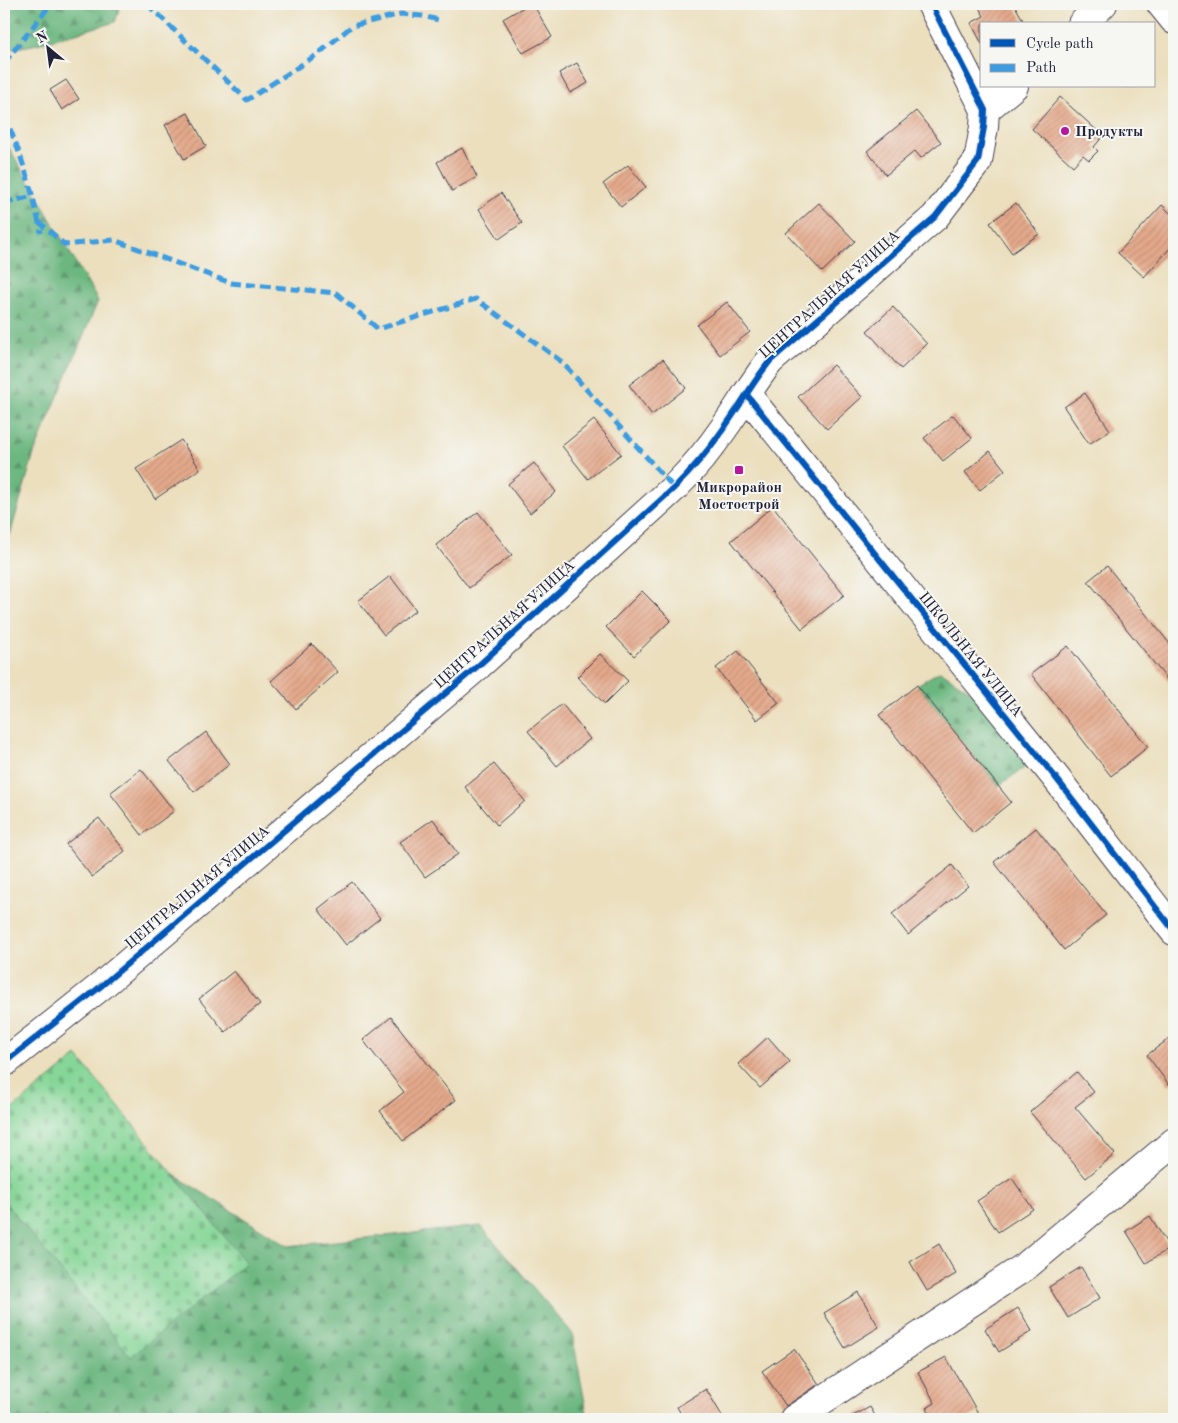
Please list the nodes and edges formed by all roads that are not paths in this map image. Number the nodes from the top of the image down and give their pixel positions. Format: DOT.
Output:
graph roads {
  1 [pos="932,4"];
  2 [pos="1103,4"];
  3 [pos="1161,4"];
  4 [pos="1174,20"];
  5 [pos="1084,22"];
  6 [pos="1012,88"];
  7 [pos="985,110"];
  8 [pos="747,395"];
  9 [pos="1174,930"];
  10 [pos="4,1063"];
  11 [pos="1174,1142"];
  12 [pos="794,1419"];
  1 -- 7 [label="street"];
  2 -- 5 [label="street"];
  3 -- 4 [label="street"];
  6 -- 7 [label="street"];
  7 -- 8 [label="street, ЦЕНТРАЛЬНАЯ УЛИЦА"];
  8 -- 9 [label="street, ШКОЛЬНАЯ УЛИЦА"];
  8 -- 10 [label="street, ЦЕНТРАЛЬНАЯ УЛИЦА"];
  11 -- 12 [label="street"];
}
